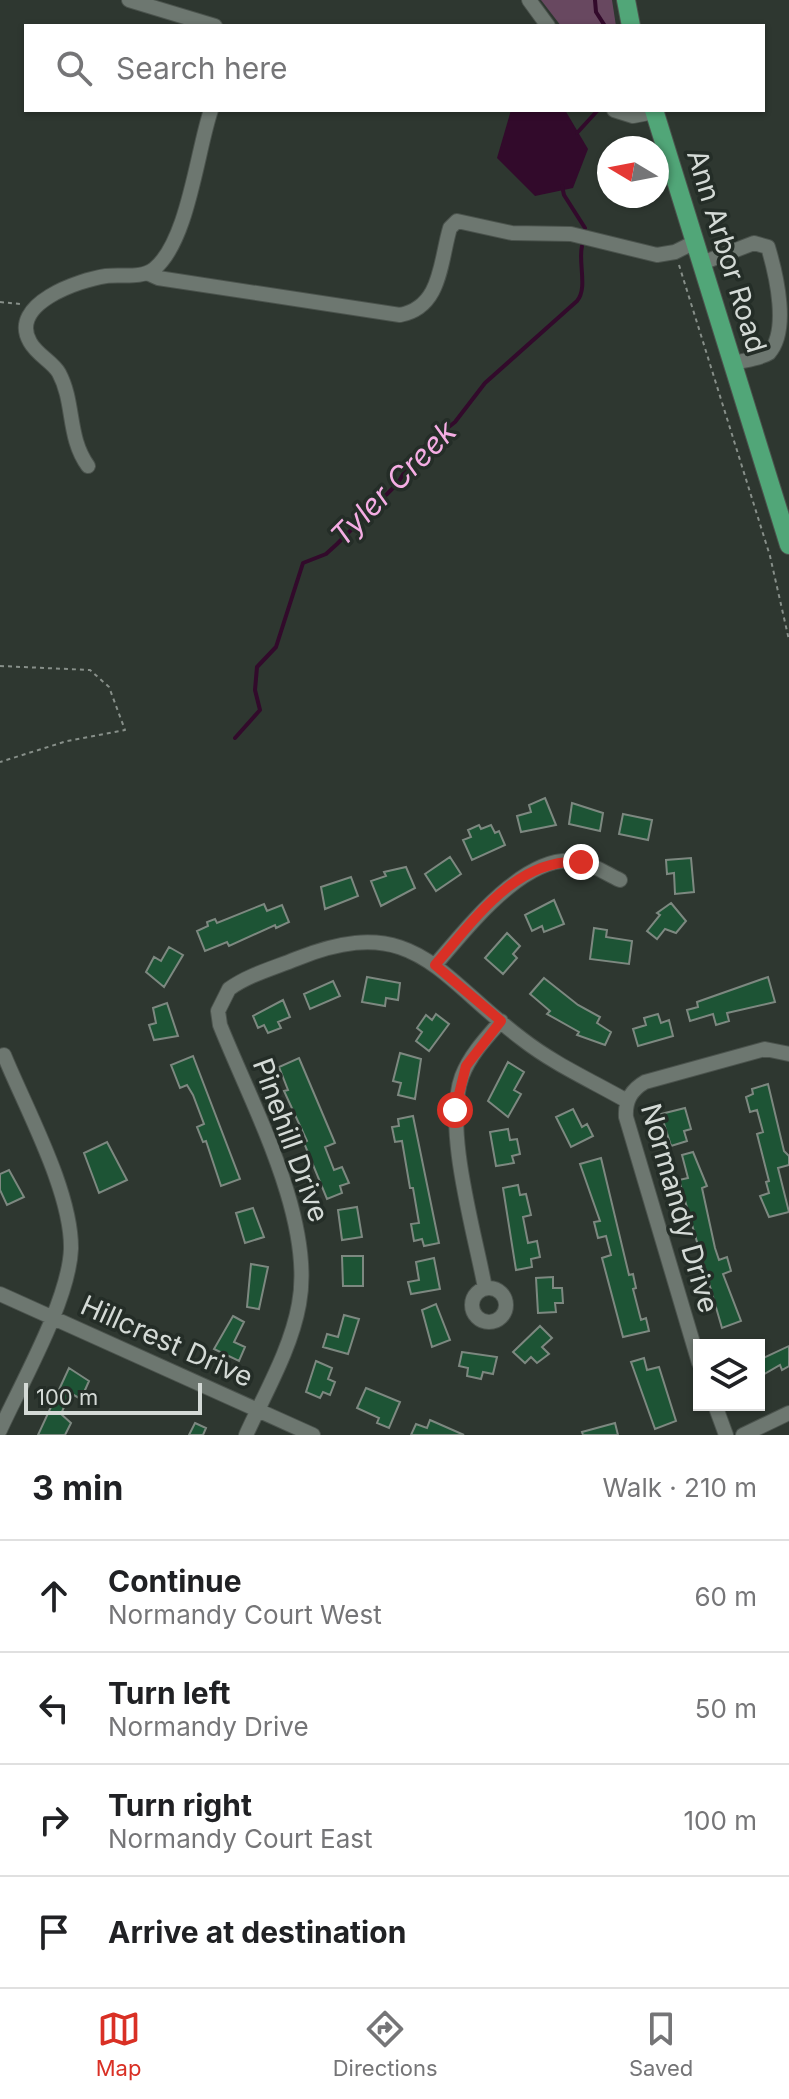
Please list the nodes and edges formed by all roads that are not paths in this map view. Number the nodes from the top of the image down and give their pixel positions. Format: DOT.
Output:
graph roads {
  1 [pos="129,0"];
  2 [pos="529,0"];
  3 [pos="626,0"];
  4 [pos="208,24"];
  5 [pos="547,24"];
  6 [pos="631,24"];
  7 [pos="210,112"];
  8 [pos="620,112"];
  9 [pos="650,112"];
  10 [pos="654,112"];
  11 [pos="695,242"];
  12 [pos="702,263"];
  13 [pos="147,273"];
  14 [pos="733,363"];
  15 [pos="88,466"];
  16 [pos="789,545"];
  17 [pos="620,880"];
  18 [pos="435,965"];
  19 [pos="222,999"];
  20 [pos="501,1021"];
  21 [pos="789,1054"];
  22 [pos="4,1055"];
  23 [pos="627,1101"];
  24 [pos="485,1288"];
  25 [pos="0,1294"];
  26 [pos="51,1318"];
  27 [pos="693,1343"];
  28 [pos="258,1410"];
  29 [pos="717,1411"];
  30 [pos="789,1413"];
  31 [pos="0,1430"];
  32 [pos="246,1435"];
  33 [pos="313,1435"];
  34 [pos="726,1435"];
  35 [pos="743,1435"];
  1 -- 4 [label="street"];
  2 -- 5 [label="street"];
  3 -- 6 [label="main road"];
  7 -- 13 [label="street"];
  8 -- 9 [label="street"];
  10 -- 11 [label="main road, Ann Arbor Road"];
  11 -- 12 [label="main road, Ann Arbor Road"];
  11 -- 13 [label="street"];
  12 -- 14 [label="main road, Ann Arbor Road"];
  12 -- 14 [label="street"];
  13 -- 15 [label="street"];
  14 -- 16 [label="main road, Ann Arbor Road"];
  17 -- 18 [label="street"];
  18 -- 19 [label="street, Normandy Drive"];
  18 -- 20 [label="street, Normandy Drive"];
  19 -- 28 [label="street, Pinehill Drive"];
  20 -- 23 [label="street, Normandy Drive"];
  20 -- 24 [label="street"];
  21 -- 23 [label="street"];
  22 -- 26 [label="street"];
  23 -- 27 [label="street, Normandy Drive"];
  25 -- 26 [label="street, Hillcrest Drive"];
  26 -- 28 [label="street, Hillcrest Drive"];
  26 -- 31 [label="street"];
  28 -- 32 [label="street, Pinehill Drive"];
  28 -- 33 [label="street, Hillcrest Drive"];
  29 -- 34 [label="street"];
  30 -- 35 [label="street"];
}
